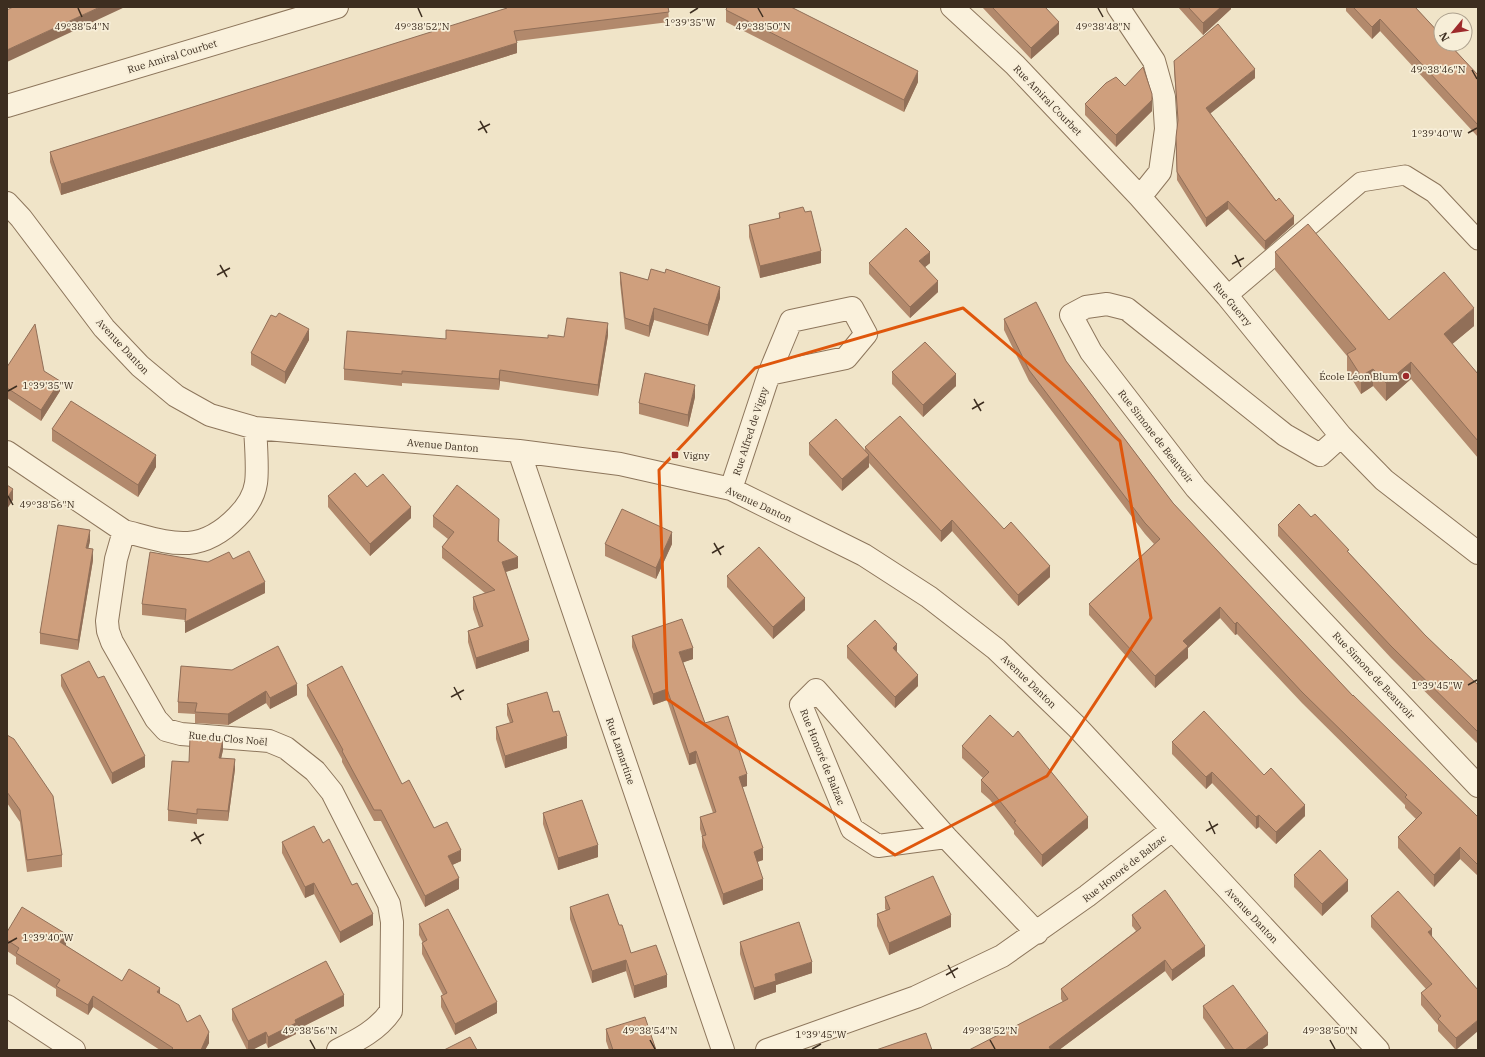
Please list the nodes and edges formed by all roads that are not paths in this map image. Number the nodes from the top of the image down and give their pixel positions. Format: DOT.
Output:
graph roads {
  1 [pos="337,7"];
  2 [pos="952,7"];
  3 [pos="1118,7"];
  4 [pos="7,106"];
  5 [pos="1140,197"];
  6 [pos="7,203"];
  7 [pos="1478,240"];
  8 [pos="1227,296"];
  9 [pos="770,374"];
  10 [pos="255,428"];
  11 [pos="1341,436"];
  12 [pos="519,451"];
  13 [pos="7,452"];
  14 [pos="731,489"];
  15 [pos="124,531"];
  16 [pos="1478,553"];
  17 [pos="1478,786"];
  18 [pos="1172,830"];
  19 [pos="946,836"];
  20 [pos="1036,933"];
  21 [pos="7,1006"];
  22 [pos="74,1050"];
  23 [pos="338,1050"];
  24 [pos="723,1050"];
  25 [pos="767,1050"];
  26 [pos="1378,1050"];
  1 -- 4 [label="street, Rue Amiral Courbet"];
  2 -- 5 [label="street, Rue Amiral Courbet"];
  3 -- 5 [label="street"];
  5 -- 8 [label="street, Rue Guerry"];
  6 -- 10 [label="street, Avenue Danton"];
  7 -- 8 [label="lane"];
  8 -- 11 [label="street, Rue Guerry"];
  9 -- 14 [label="street, Rue Alfred de Vigny"];
  10 -- 12 [label="street, Avenue Danton"];
  10 -- 15 [label="street"];
  11 -- 16 [label="street, Rue Guerry"];
  11 -- 17 [label="street, Rue Simone de Beauvoir"];
  12 -- 14 [label="street, Avenue Danton"];
  12 -- 24 [label="street, Rue Lamartine"];
  13 -- 15 [label="street"];
  14 -- 18 [label="street, Avenue Danton"];
  15 -- 23 [label="street, Rue du Clos Noël"];
  18 -- 20 [label="street, Rue Honoré de Balzac"];
  18 -- 26 [label="street, Avenue Danton"];
  19 -- 19 [label="street, Rue Honoré de Balzac"];
  19 -- 20 [label="street, Rue Honoré de Balzac"];
  20 -- 25 [label="street, Rue Honoré de Balzac"];
  21 -- 22 [label="street"];
}
